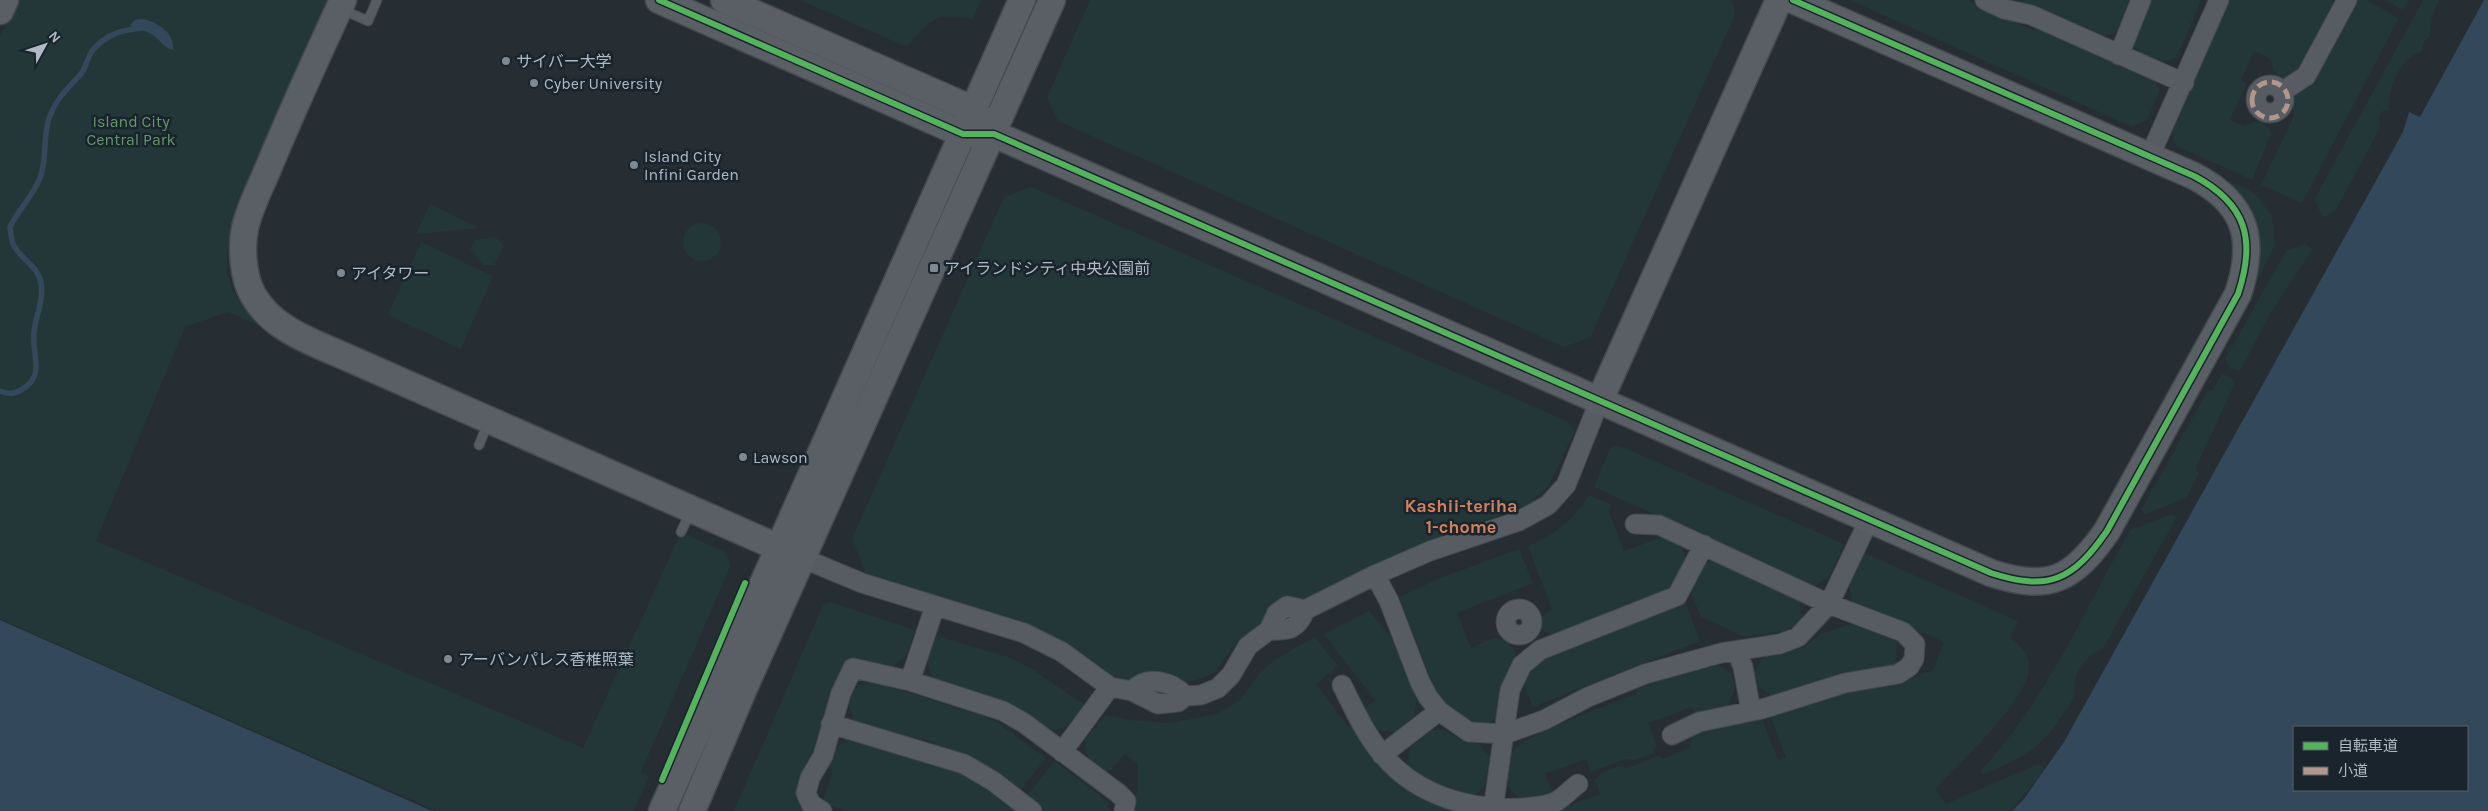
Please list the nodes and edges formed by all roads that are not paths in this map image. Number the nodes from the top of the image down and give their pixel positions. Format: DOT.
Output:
graph roads {
  1 [pos="5,0"];
  2 [pos="378,0"];
  3 [pos="658,0"];
  4 [pos="724,0"];
  5 [pos="1022,0"];
  6 [pos="1052,0"];
  7 [pos="1778,0"];
  8 [pos="1793,0"];
  9 [pos="1985,0"];
  10 [pos="2141,0"];
  11 [pos="2219,0"];
  12 [pos="2347,0"];
  13 [pos="341,4"];
  14 [pos="0,11"];
  15 [pos="2118,55"];
  16 [pos="2184,83"];
  17 [pos="2282,91"];
  18 [pos="974,110"];
  19 [pos="963,134"];
  20 [pos="994,134"];
  21 [pos="2149,158"];
  22 [pos="1598,402"];
  23 [pos="490,420"];
  24 [pos="479,446"];
  25 [pos="692,509"];
  26 [pos="1869,520"];
  27 [pos="1635,524"];
  28 [pos="681,532"];
  29 [pos="1704,545"];
  30 [pos="778,548"];
  31 [pos="802,558"];
  32 [pos="1375,575"];
  33 [pos="1830,604"];
  34 [pos="935,606"];
  35 [pos="1526,633"];
  36 [pos="1540,650"];
  37 [pos="1736,652"];
  38 [pos="910,681"];
  39 [pos="1342,685"];
  40 [pos="1110,687"];
  41 [pos="1439,711"];
  42 [pos="1752,712"];
  43 [pos="831,724"];
  44 [pos="1505,734"];
  45 [pos="1672,735"];
  46 [pos="1062,752"];
  47 [pos="1382,755"];
  48 [pos="1578,784"];
  49 [pos="1492,810"];
  50 [pos="662,811"];
  51 [pos="692,811"];
  52 [pos="822,811"];
  53 [pos="1032,811"];
  54 [pos="1124,811"];
  1 -- 14 [label="street"];
  2 -- 13 [label="lane"];
  3 -- 19 [label="street"];
  4 -- 18 [label="street"];
  5 -- 18 [label="street"];
  6 -- 20 [label="street"];
  7 -- 22 [label="street"];
  8 -- 21 [label="street"];
  9 -- 15 [label="street"];
  10 -- 15 [label="street"];
  11 -- 16 [label="street"];
  12 -- 17 [label="street"];
  13 -- 23 [label="street"];
  15 -- 16 [label="street"];
  16 -- 21 [label="street"];
  18 -- 19 [label="street"];
  18 -- 20 [label="street"];
  19 -- 20 [label="street"];
  19 -- 30 [label="street"];
  20 -- 22 [label="street"];
  20 -- 31 [label="street"];
  21 -- 26 [label="street"];
  22 -- 26 [label="street"];
  22 -- 32 [label="street"];
  23 -- 24 [label="lane"];
  23 -- 25 [label="street"];
  25 -- 28 [label="lane"];
  25 -- 30 [label="street"];
  26 -- 33 [label="street"];
  27 -- 29 [label="street"];
  29 -- 33 [label="street"];
  29 -- 36 [label="street"];
  30 -- 31 [label="street"];
  30 -- 50 [label="street"];
  31 -- 34 [label="street"];
  31 -- 51 [label="street"];
  32 -- 40 [label="street"];
  32 -- 41 [label="street"];
  33 -- 37 [label="street"];
  33 -- 42 [label="street"];
  34 -- 38 [label="street"];
  34 -- 40 [label="street"];
  35 -- 36 [label="street"];
  36 -- 44 [label="street"];
  37 -- 42 [label="street"];
  37 -- 44 [label="street"];
  38 -- 43 [label="street"];
  38 -- 46 [label="street"];
  39 -- 47 [label="street"];
  40 -- 46 [label="street"];
  41 -- 44 [label="street"];
  41 -- 47 [label="street"];
  42 -- 45 [label="street"];
  43 -- 52 [label="street"];
  43 -- 53 [label="street"];
  44 -- 49 [label="street"];
  46 -- 54 [label="street"];
  47 -- 49 [label="street"];
  48 -- 49 [label="street"];
}
